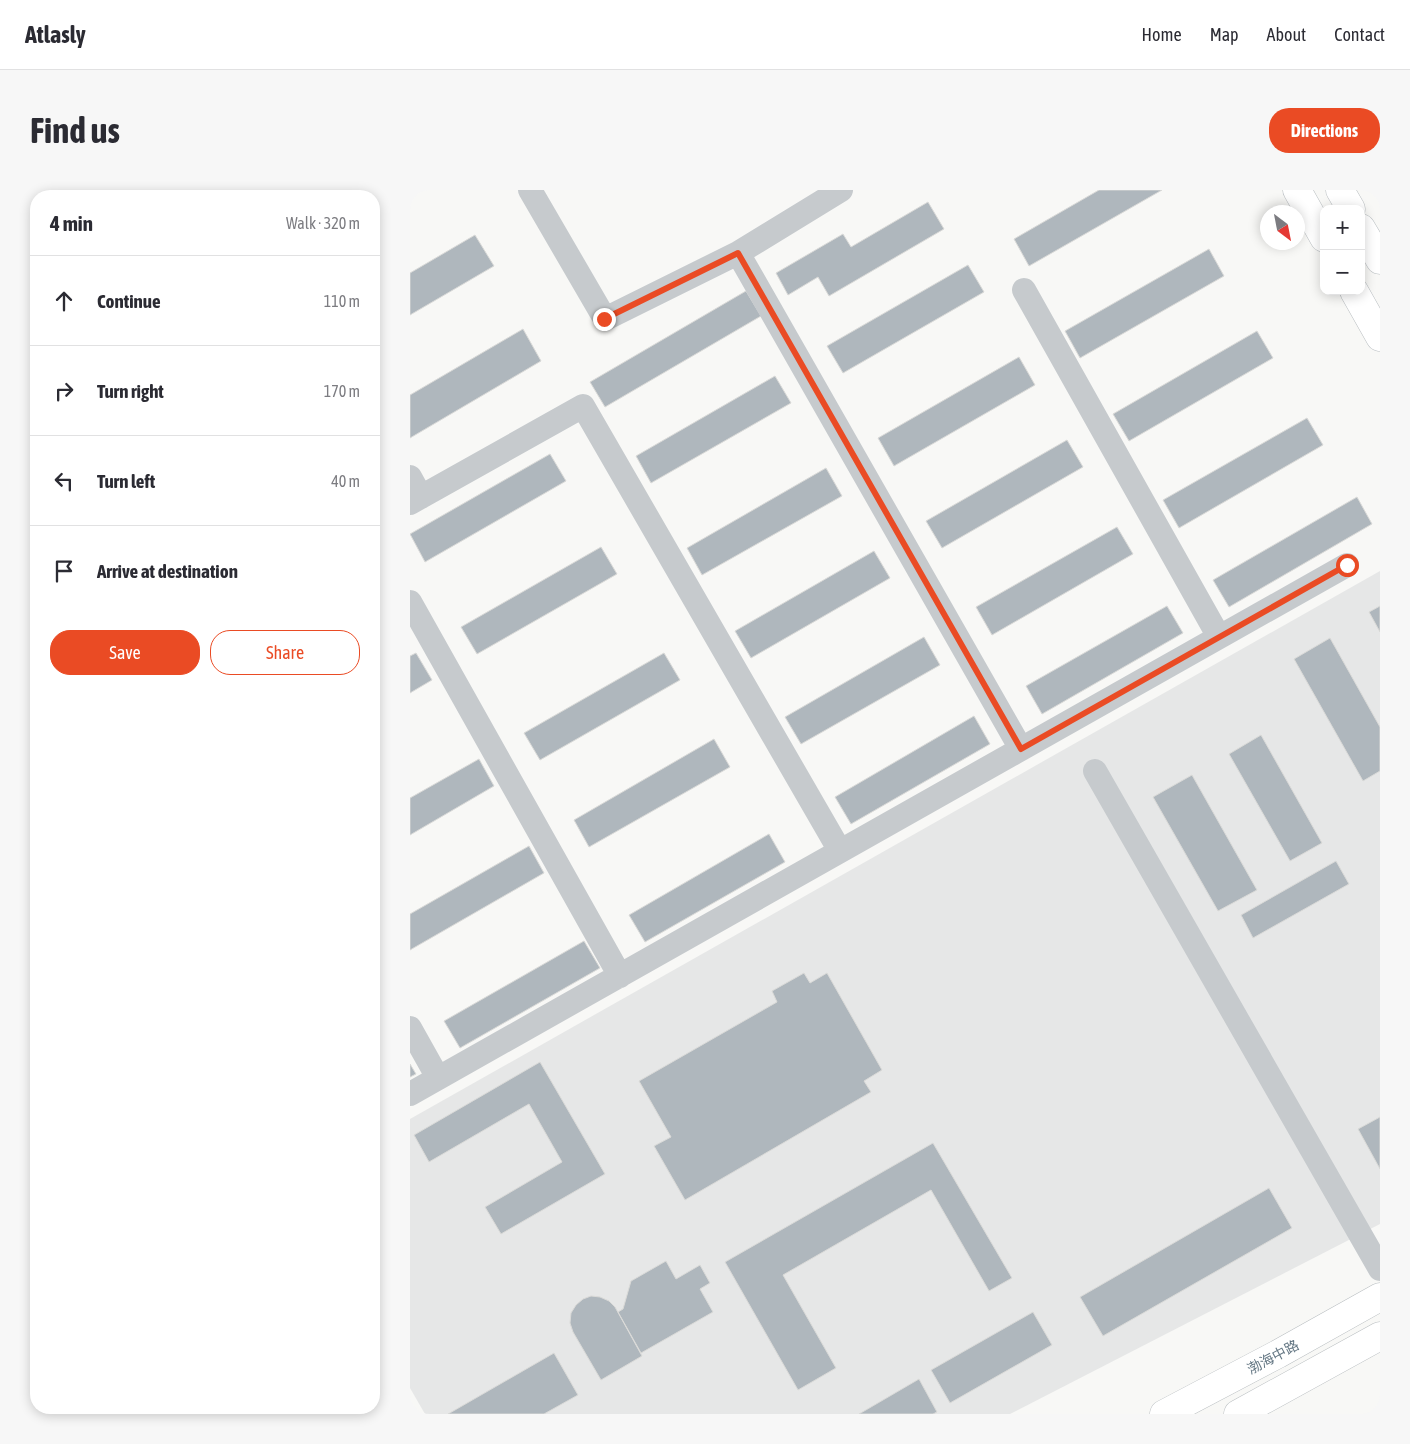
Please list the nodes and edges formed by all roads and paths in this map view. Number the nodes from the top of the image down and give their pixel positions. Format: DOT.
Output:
graph roads {
  1 [pos="530,190"];
  2 [pos="841,190"];
  3 [pos="1296,190"];
  4 [pos="1340,190"];
  5 [pos="1349,205"];
  6 [pos="1320,231"];
  7 [pos="1365,235"];
  8 [pos="738,253"];
  9 [pos="1380,260"];
  10 [pos="1024,290"];
  11 [pos="1356,295"];
  12 [pos="1380,336"];
  13 [pos="414,492"];
  14 [pos="1347,565"];
  15 [pos="410,602"];
  16 [pos="1219,637"];
  17 [pos="1021,749"];
  18 [pos="1096,771"];
  19 [pos="840,851"];
  20 [pos="620,976"];
  21 [pos="410,1028"];
  22 [pos="438,1078"];
  23 [pos="410,1094"];
  24 [pos="1380,1269"];
  25 [pos="1380,1297"];
  26 [pos="1380,1336"];
  27 [pos="1164,1414"];
  28 [pos="1238,1414"];
  1 -- 8 [label="lane"];
  2 -- 8 [label="lane"];
  3 -- 6 [label="main road"];
  4 -- 5 [label="main road"];
  7 -- 9 [label="main road"];
  8 -- 17 [label="lane"];
  10 -- 16 [label="lane"];
  11 -- 12 [label="main road"];
  13 -- 19 [label="lane"];
  14 -- 16 [label="lane"];
  15 -- 20 [label="lane"];
  16 -- 17 [label="lane"];
  17 -- 19 [label="lane"];
  18 -- 24 [label="lane"];
  19 -- 20 [label="lane"];
  20 -- 22 [label="lane"];
  21 -- 22 [label="lane"];
  22 -- 23 [label="lane"];
  25 -- 27 [label="main road, 渤海中路"];
  26 -- 28 [label="main road"];
}
